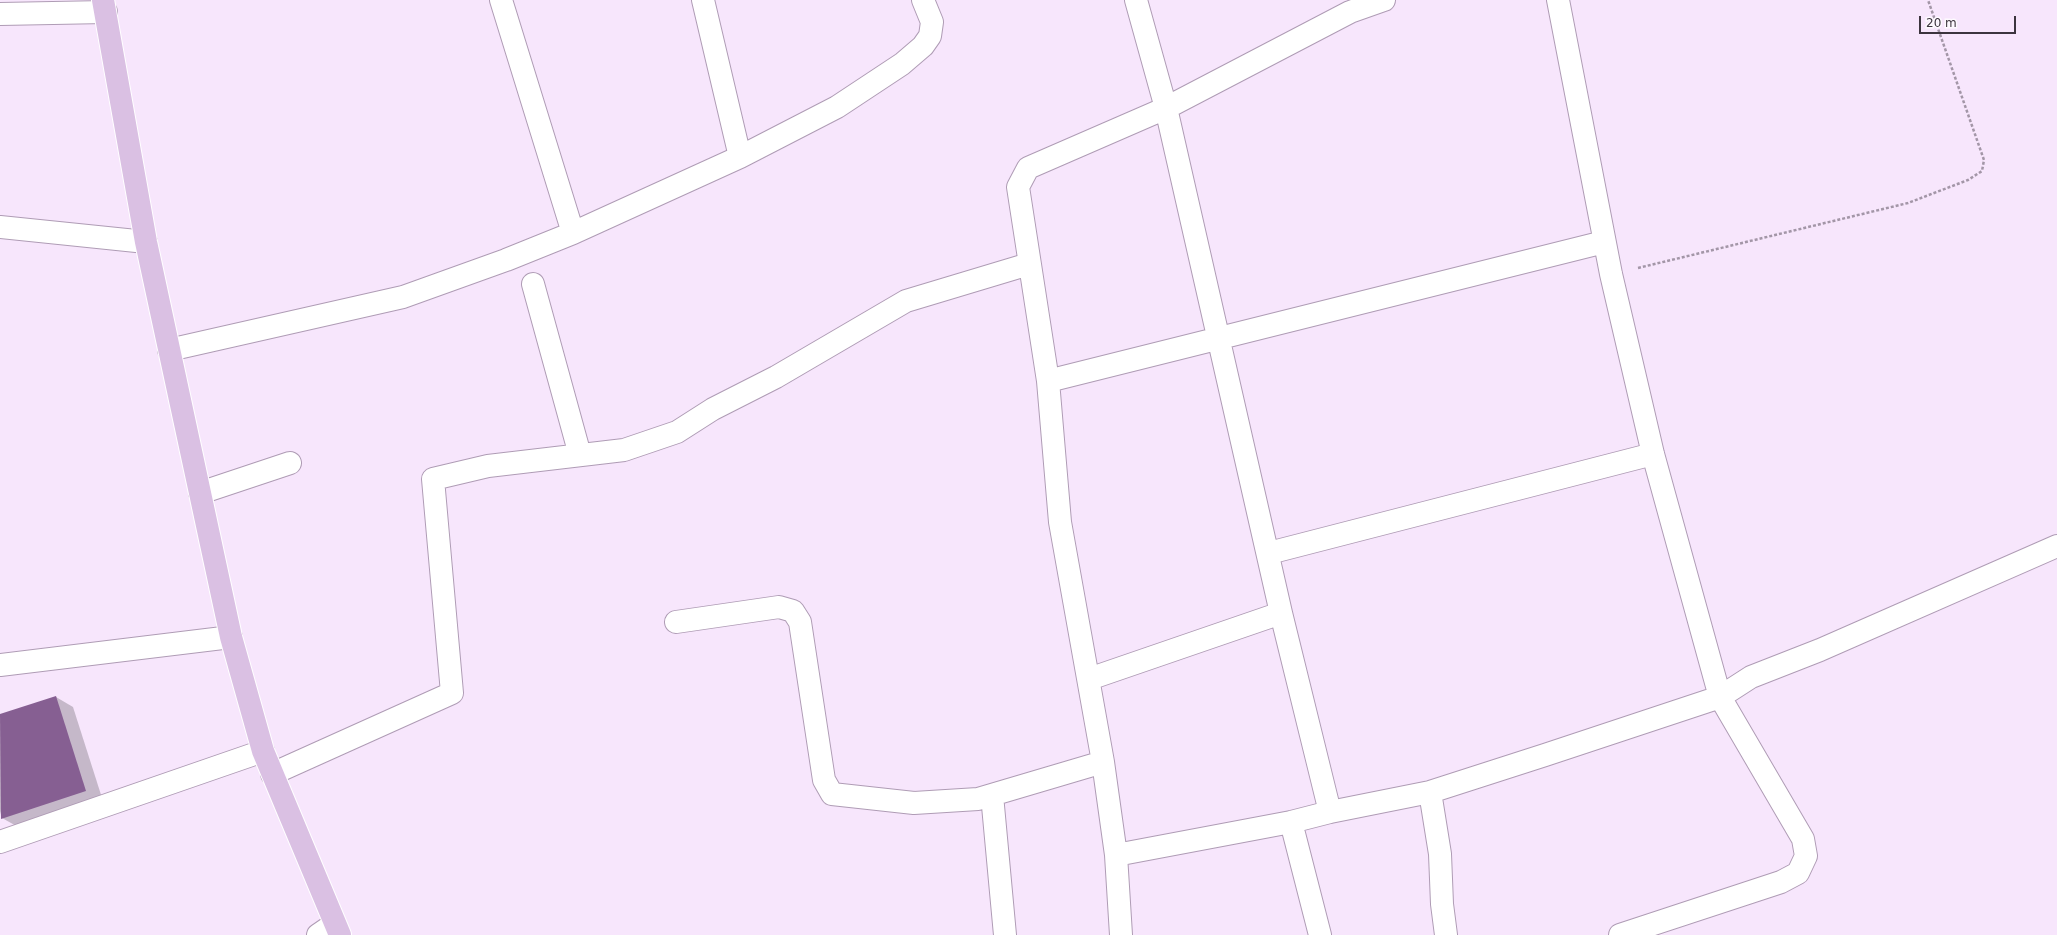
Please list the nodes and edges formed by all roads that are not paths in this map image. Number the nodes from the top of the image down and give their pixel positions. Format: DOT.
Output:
graph roads {
  1 [pos="501,0"];
  2 [pos="704,0"];
  3 [pos="923,0"];
  4 [pos="1136,0"];
  5 [pos="1384,0"];
  6 [pos="1558,0"];
  7 [pos="104,6"];
  8 [pos="1348,6"];
  9 [pos="0,14"];
  10 [pos="1166,108"];
  11 [pos="740,157"];
  12 [pos="0,228"];
  13 [pos="573,233"];
  14 [pos="146,242"];
  15 [pos="1604,242"];
  16 [pos="1029,264"];
  17 [pos="533,284"];
  18 [pos="1218,338"];
  19 [pos="169,350"];
  20 [pos="1048,381"];
  21 [pos="1653,454"];
  22 [pos="580,455"];
  23 [pos="290,463"];
  24 [pos="200,493"];
  25 [pos="2057,546"];
  26 [pos="1269,553"];
  27 [pos="1281,613"];
  28 [pos="676,622"];
  29 [pos="231,637"];
  30 [pos="0,665"];
  31 [pos="1088,679"];
  32 [pos="1720,697"];
  33 [pos="263,751"];
  34 [pos="1103,762"];
  35 [pos="272,774"];
  36 [pos="1430,792"];
  37 [pos="992,795"];
  38 [pos="1330,812"];
  39 [pos="1291,822"];
  40 [pos="0,842"];
  41 [pos="1116,855"];
  42 [pos="331,931"];
  43 [pos="1005,935"];
  44 [pos="1121,935"];
  45 [pos="1320,935"];
  46 [pos="1446,935"];
  47 [pos="1620,935"];
  1 -- 13 [label="street"];
  2 -- 11 [label="street"];
  3 -- 11 [label="street"];
  4 -- 10 [label="street"];
  5 -- 8 [label="street"];
  6 -- 15 [label="street"];
  7 -- 9 [label="street"];
  7 -- 14 [label="main road"];
  8 -- 10 [label="street"];
  10 -- 16 [label="street"];
  10 -- 18 [label="street"];
  11 -- 13 [label="street"];
  12 -- 14 [label="street"];
  13 -- 19 [label="street"];
  14 -- 19 [label="main road"];
  15 -- 18 [label="street"];
  15 -- 21 [label="street"];
  16 -- 20 [label="street"];
  16 -- 22 [label="street"];
  17 -- 22 [label="street"];
  18 -- 20 [label="street"];
  18 -- 26 [label="street"];
  19 -- 24 [label="main road"];
  20 -- 31 [label="street"];
  21 -- 26 [label="street"];
  21 -- 32 [label="street"];
  22 -- 35 [label="street"];
  23 -- 24 [label="street"];
  24 -- 29 [label="main road"];
  25 -- 32 [label="street"];
  26 -- 27 [label="street"];
  27 -- 31 [label="street"];
  27 -- 38 [label="street"];
  28 -- 37 [label="street"];
  29 -- 30 [label="street"];
  29 -- 33 [label="main road"];
  31 -- 34 [label="street"];
  32 -- 36 [label="street"];
  32 -- 47 [label="street"];
  33 -- 35 [label="main road"];
  33 -- 40 [label="street"];
  34 -- 37 [label="street"];
  34 -- 41 [label="street"];
  35 -- 42 [label="main road"];
  36 -- 38 [label="street"];
  36 -- 46 [label="street"];
  37 -- 43 [label="street"];
  38 -- 39 [label="street"];
  39 -- 41 [label="street"];
  39 -- 45 [label="street"];
  41 -- 44 [label="street"];
}
